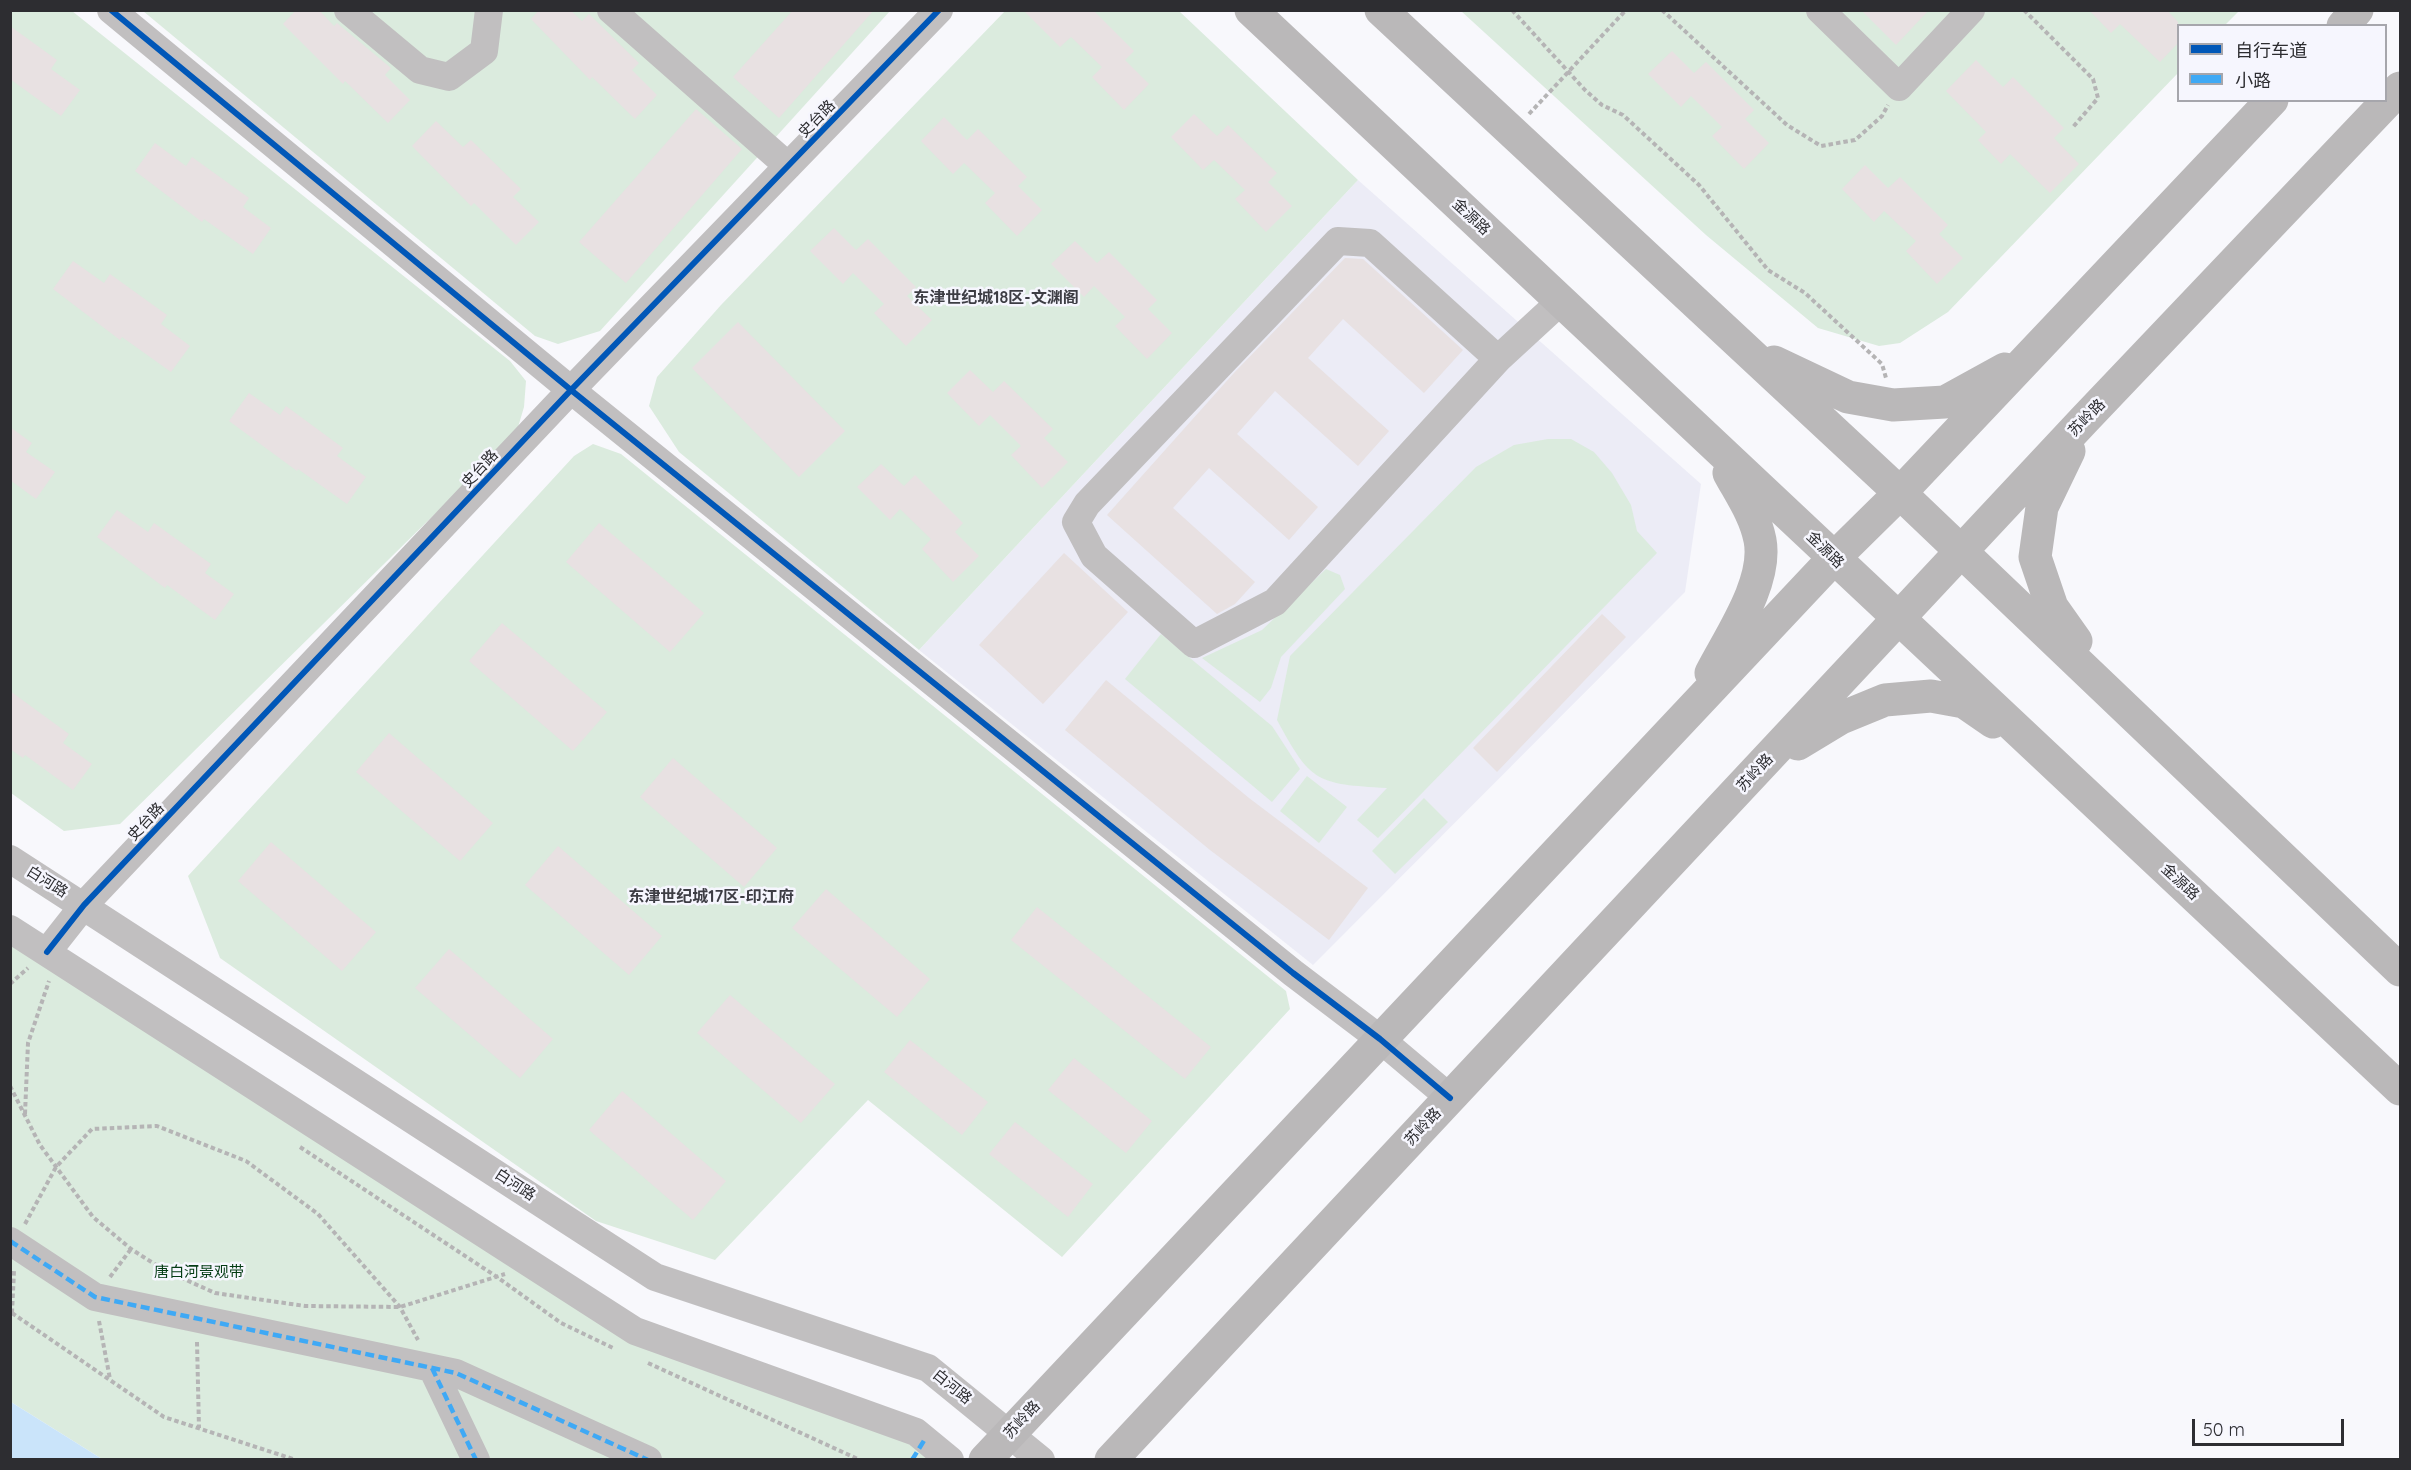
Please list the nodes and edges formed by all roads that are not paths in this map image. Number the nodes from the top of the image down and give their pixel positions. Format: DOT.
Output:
graph roads {
  1 [pos="111,10"];
  2 [pos="348,10"];
  3 [pos="489,10"];
  4 [pos="611,10"];
  5 [pos="939,10"];
  6 [pos="1251,10"];
  7 [pos="1381,10"];
  8 [pos="1820,10"];
  9 [pos="1971,10"];
  10 [pos="2357,10"];
  11 [pos="2345,24"];
  12 [pos="2400,88"];
  13 [pos="2270,102"];
  14 [pos="2387,102"];
  15 [pos="2387,102"];
  16 [pos="788,166"];
  17 [pos="1561,301"];
  18 [pos="1744,347"];
  19 [pos="2033,354"];
  20 [pos="1498,359"];
  21 [pos="571,390"];
  22 [pos="2084,420"];
  23 [pos="1696,428"];
  24 [pos="1900,493"];
  25 [pos="1962,552"];
  26 [pos="1833,559"];
  27 [pos="1900,619"];
  28 [pos="1695,705"];
  29 [pos="2123,706"];
  30 [pos="1761,767"];
  31 [pos="2063,772"];
  32 [pos="10,859"];
  33 [pos="84,905"];
  34 [pos="10,929"];
  35 [pos="47,952"];
  36 [pos="2400,970"];
  37 [pos="1380,1040"];
  38 [pos="2400,1089"];
  39 [pos="1450,1098"];
  40 [pos="13,1242"];
  41 [pos="432,1368"];
  42 [pos="1009,1433"];
  43 [pos="918,1449"];
  44 [pos="476,1460"];
  45 [pos="648,1460"];
  46 [pos="950,1460"];
  47 [pos="985,1460"];
  48 [pos="1041,1460"];
  49 [pos="1111,1460"];
  1 -- 21 [label="street"];
  2 -- 3 [label="street"];
  4 -- 16 [label="street"];
  5 -- 16 [label="street, 史台路"];
  6 -- 17 [label="main road, 金源路"];
  7 -- 18 [label="main road"];
  8 -- 9 [label="street"];
  10 -- 11 [label="main road"];
  12 -- 15 [label="main road, 苏岭路"];
  13 -- 19 [label="main road, 苏岭路"];
  14 -- 22 [label="main road, 苏岭路"];
  16 -- 21 [label="street, 史台路"];
  17 -- 20 [label="street"];
  17 -- 23 [label="main road, 金源路"];
  18 -- 19 [label="main road"];
  18 -- 24 [label="main road"];
  19 -- 24 [label="main road, 苏岭路"];
  20 -- 20 [label="street"];
  21 -- 33 [label="street, 史台路"];
  21 -- 37 [label="street"];
  22 -- 25 [label="main road, 苏岭路"];
  22 -- 29 [label="main road"];
  23 -- 26 [label="main road, 金源路"];
  23 -- 28 [label="main road"];
  24 -- 25 [label="main road"];
  24 -- 26 [label="main road, 苏岭路"];
  25 -- 27 [label="main road, 苏岭路"];
  25 -- 29 [label="main road"];
  26 -- 27 [label="main road, 金源路"];
  26 -- 28 [label="main road, 苏岭路"];
  27 -- 30 [label="main road, 苏岭路"];
  27 -- 31 [label="main road, 金源路"];
  28 -- 37 [label="main road, 苏岭路"];
  29 -- 36 [label="main road"];
  30 -- 31 [label="main road"];
  30 -- 39 [label="main road, 苏岭路"];
  31 -- 38 [label="main road, 金源路"];
  32 -- 33 [label="street, 白河路"];
  33 -- 35 [label="street, 史台路"];
  33 -- 42 [label="street, 白河路"];
  34 -- 35 [label="street"];
  35 -- 43 [label="street"];
  37 -- 39 [label="street"];
  37 -- 42 [label="main road, 苏岭路"];
  39 -- 49 [label="main road, 苏岭路"];
  40 -- 41 [label="street"];
  41 -- 44 [label="street"];
  41 -- 45 [label="street"];
  42 -- 47 [label="main road, 苏岭路"];
  42 -- 48 [label="street, 白河路"];
  43 -- 46 [label="street"];
}
